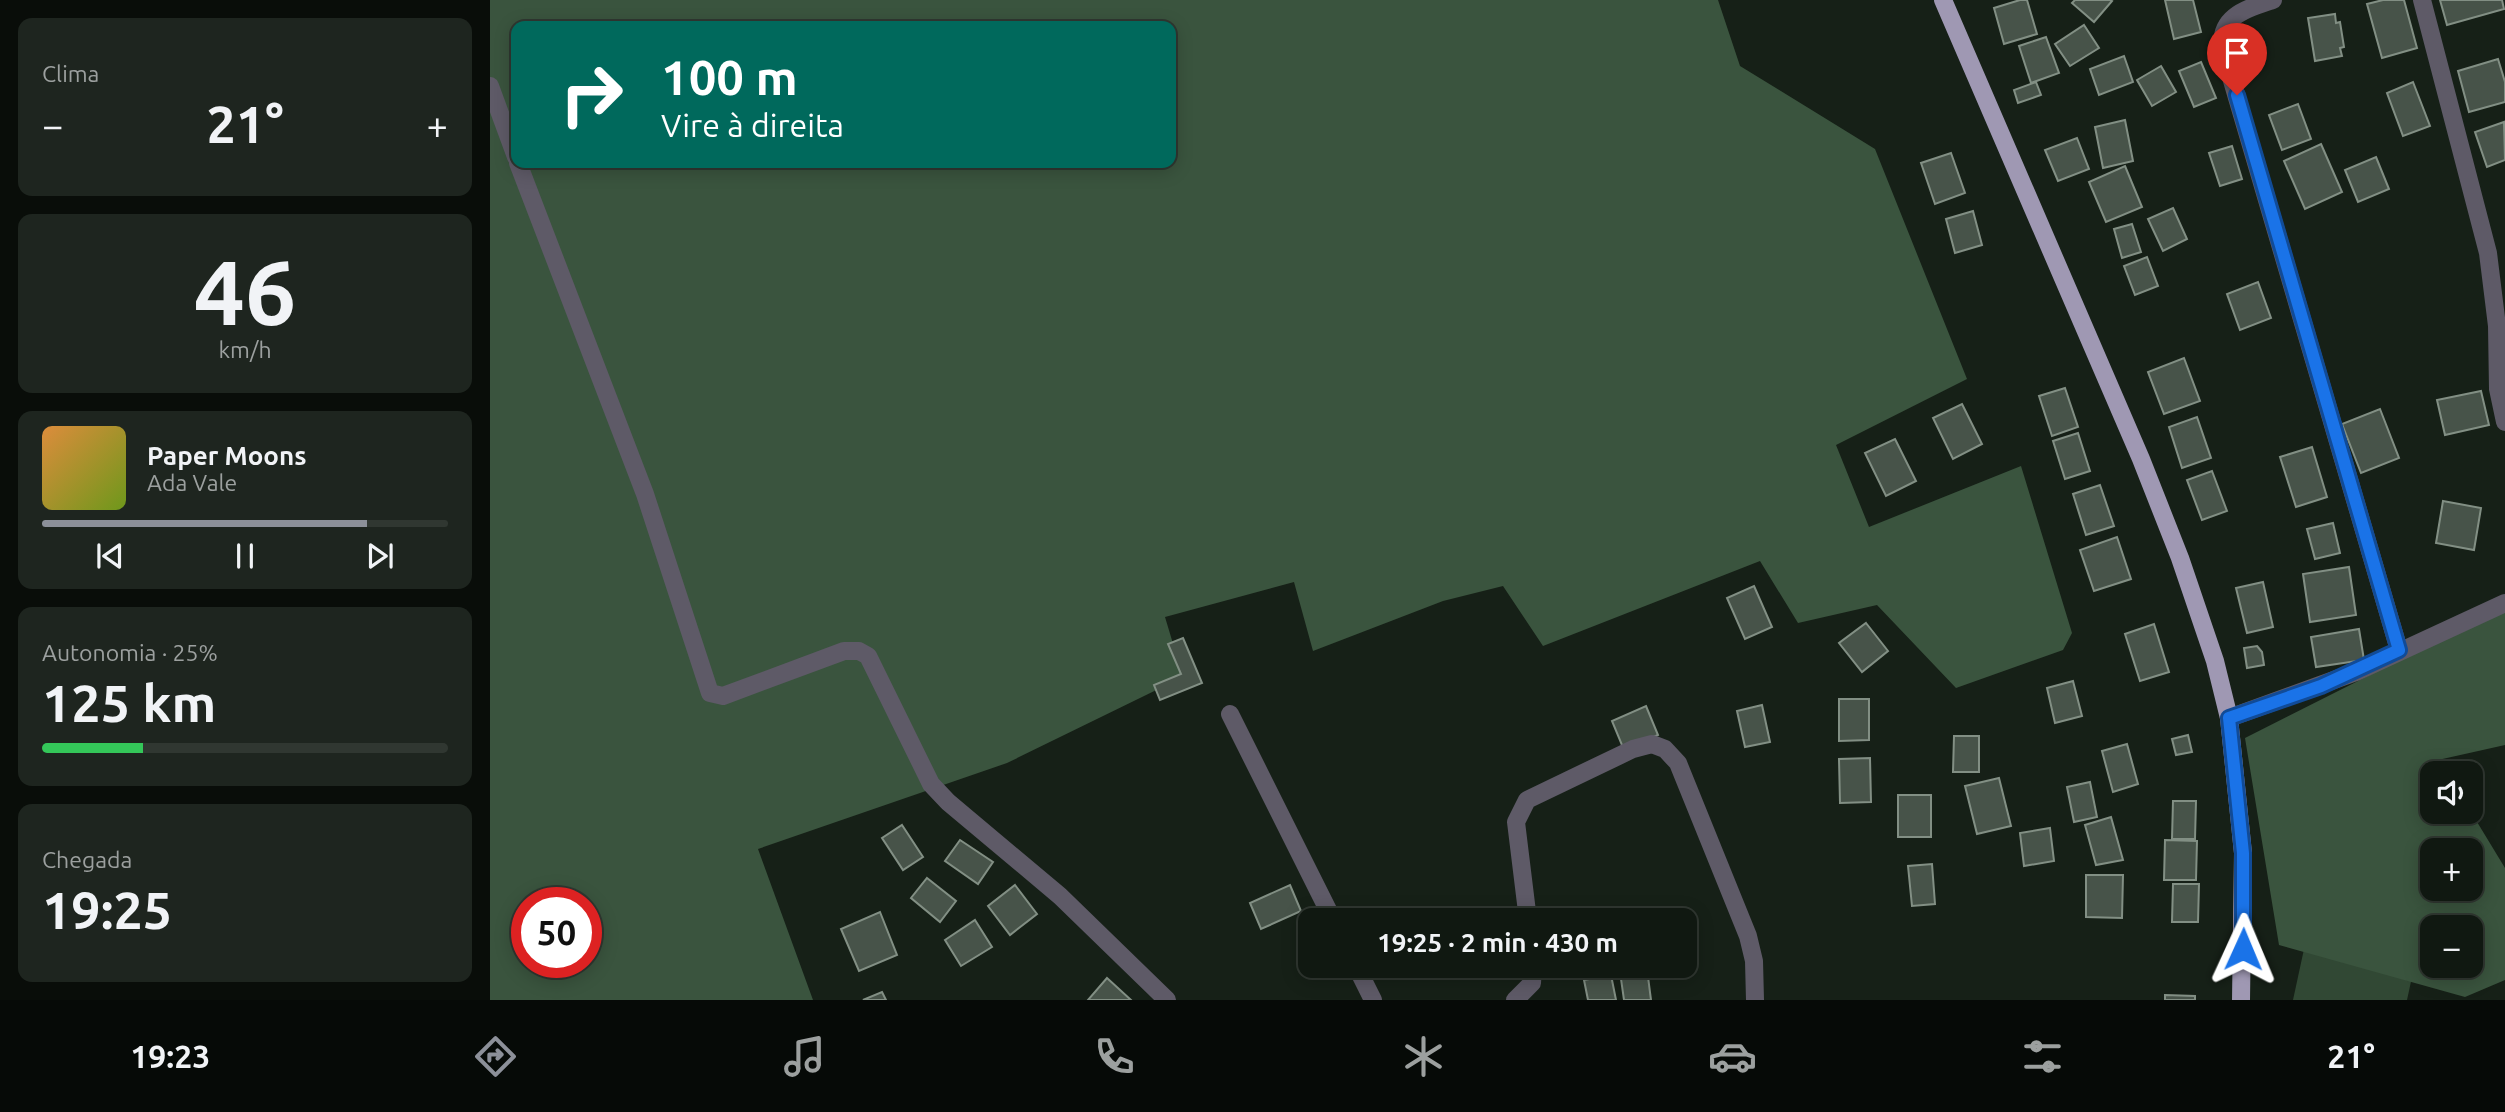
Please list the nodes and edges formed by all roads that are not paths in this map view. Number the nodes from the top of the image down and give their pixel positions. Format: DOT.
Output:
graph roads {
  1 [pos="1942,0"];
  2 [pos="2273,0"];
  3 [pos="2422,0"];
  4 [pos="490,86"];
  5 [pos="511,143"];
  6 [pos="520,168"];
  7 [pos="2504,416"];
  8 [pos="2505,603"];
  9 [pos="2399,650"];
  10 [pos="1230,713"];
  11 [pos="2229,718"];
  12 [pos="1327,908"];
  13 [pos="1527,908"];
  14 [pos="1362,978"];
  15 [pos="1532,978"];
  16 [pos="1167,1000"];
  17 [pos="1373,1000"];
  18 [pos="1515,1000"];
  19 [pos="1755,1000"];
  20 [pos="2241,1000"];
  1 -- 11 [label="main road"];
  2 -- 9 [label="street"];
  3 -- 7 [label="street"];
  4 -- 5 [label="street"];
  6 -- 16 [label="street"];
  8 -- 9 [label="street"];
  9 -- 11 [label="street"];
  10 -- 12 [label="street"];
  11 -- 20 [label="main road"];
  13 -- 19 [label="street"];
  14 -- 17 [label="street"];
  15 -- 18 [label="street"];
}
